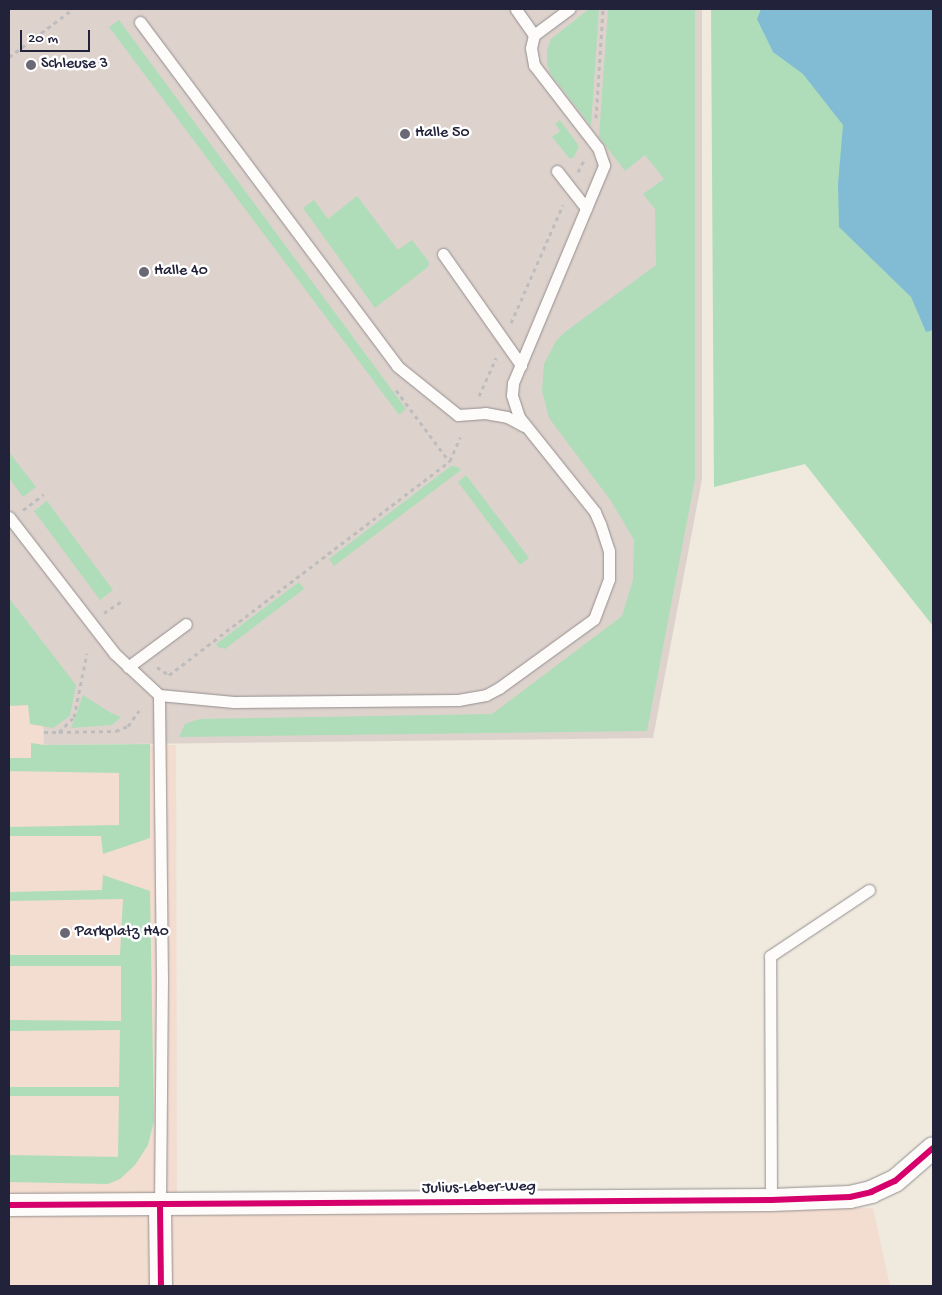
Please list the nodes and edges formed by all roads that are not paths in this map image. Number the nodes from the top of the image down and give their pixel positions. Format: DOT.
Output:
graph roads {
  1 [pos="516,9"];
  2 [pos="570,9"];
  3 [pos="140,22"];
  4 [pos="534,35"];
  5 [pos="557,170"];
  6 [pos="586,208"];
  7 [pos="444,254"];
  8 [pos="521,365"];
  9 [pos="526,427"];
  10 [pos="9,517"];
  11 [pos="186,624"];
  12 [pos="128,667"];
  13 [pos="159,695"];
  14 [pos="869,890"];
  15 [pos="933,1148"];
  16 [pos="771,1200"];
  17 [pos="9,1206"];
  18 [pos="160,1206"];
  19 [pos="161,1286"];
  1 -- 4 [label="lane"];
  2 -- 4 [label="lane"];
  3 -- 9 [label="lane"];
  4 -- 6 [label="lane"];
  5 -- 6 [label="lane"];
  6 -- 8 [label="lane"];
  7 -- 8 [label="lane"];
  8 -- 9 [label="lane"];
  9 -- 13 [label="lane"];
  10 -- 12 [label="lane"];
  11 -- 12 [label="lane"];
  12 -- 13 [label="lane"];
  13 -- 18 [label="lane"];
  14 -- 16 [label="lane"];
  15 -- 16 [label="street, Julius-Leber-Weg"];
  16 -- 18 [label="street, Julius-Leber-Weg"];
  17 -- 18 [label="street, Julius-Leber-Weg"];
  18 -- 19 [label="street"];
}
